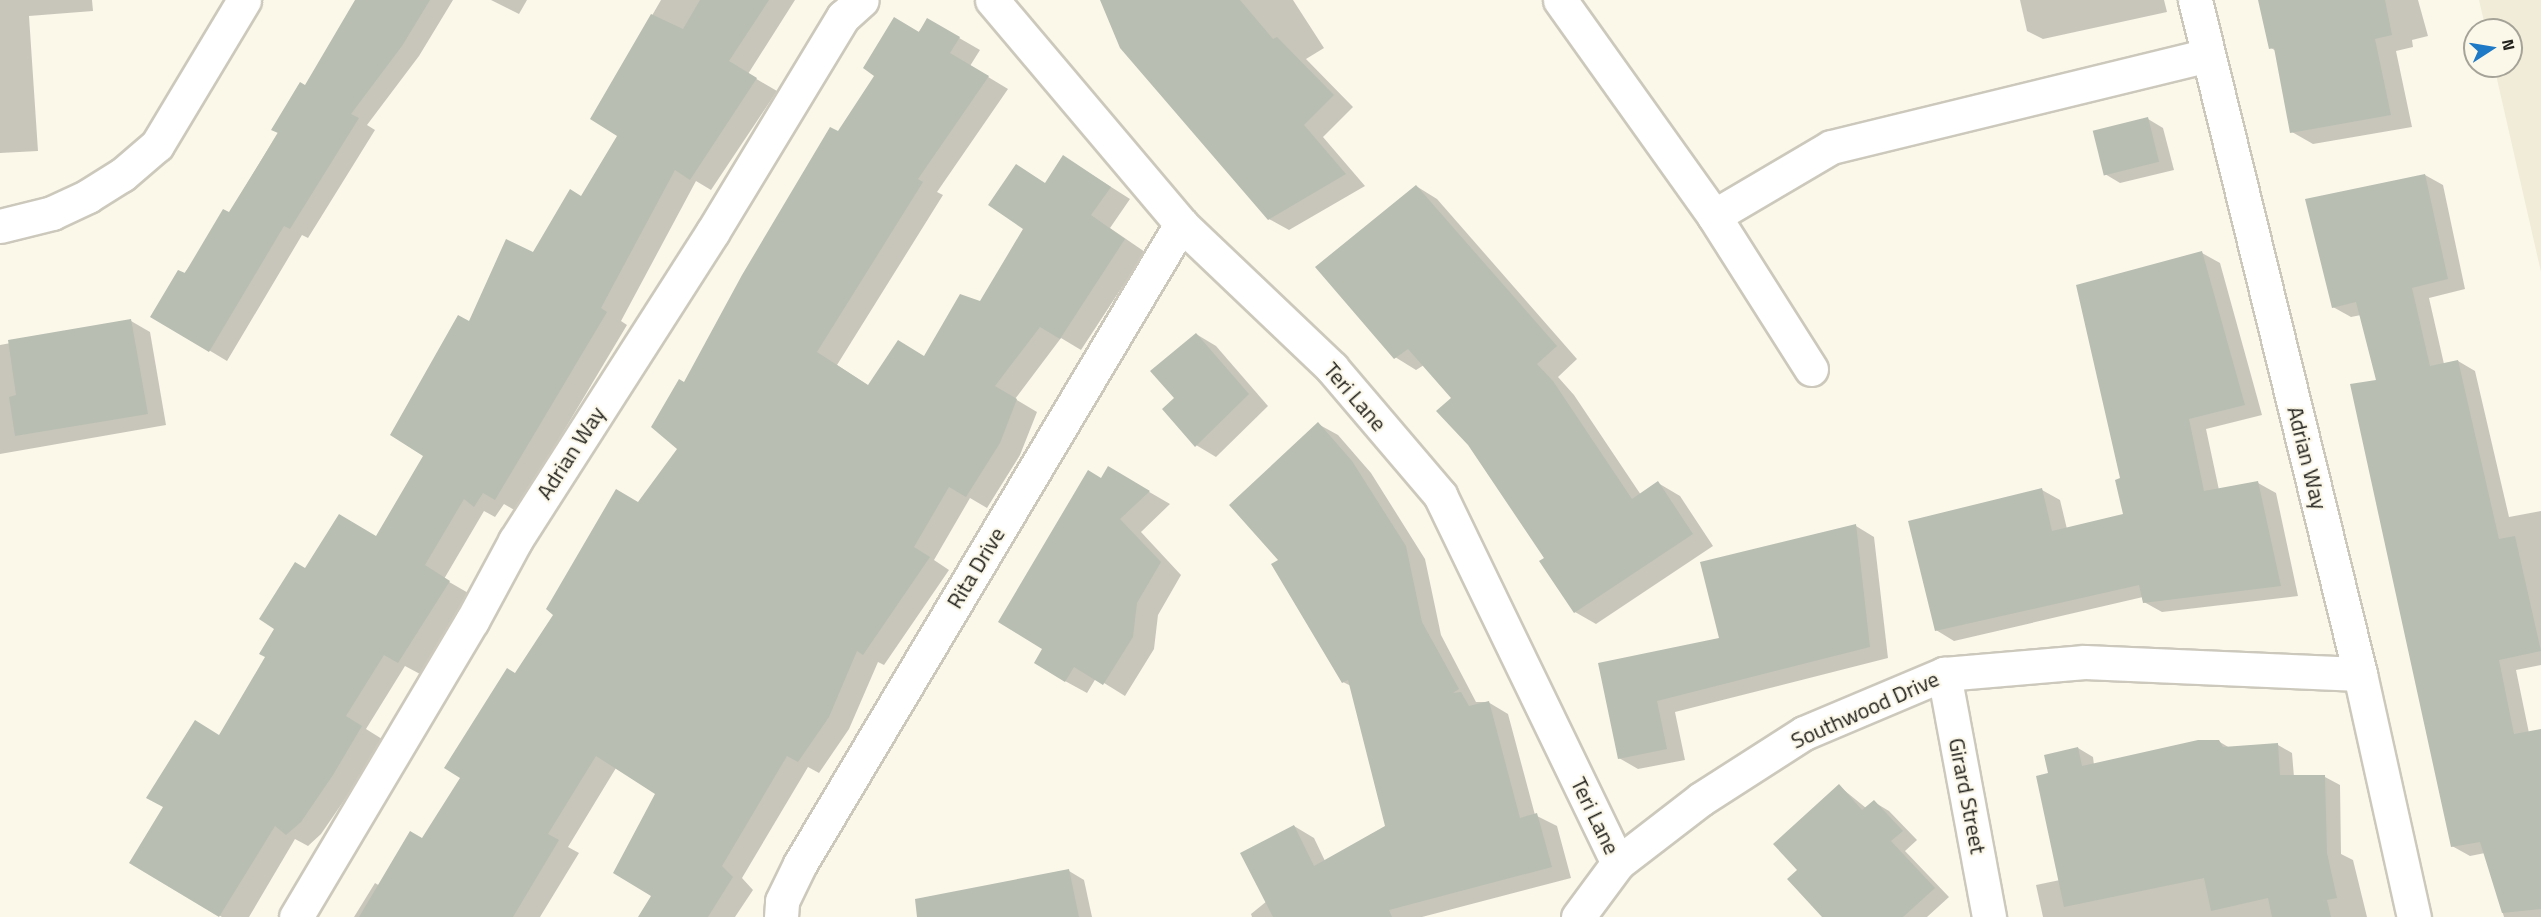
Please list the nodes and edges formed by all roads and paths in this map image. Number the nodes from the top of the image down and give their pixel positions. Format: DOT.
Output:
graph roads {
  1 [pos="244,0"];
  2 [pos="862,0"];
  3 [pos="992,0"];
  4 [pos="1560,0"];
  5 [pos="2195,0"];
  6 [pos="2208,55"];
  7 [pos="1714,216"];
  8 [pos="1181,224"];
  9 [pos="0,226"];
  10 [pos="1811,369"];
  11 [pos="1944,674"];
  12 [pos="2360,674"];
  13 [pos="1618,863"];
  14 [pos="296,917"];
  15 [pos="781,917"];
  16 [pos="1578,917"];
  17 [pos="1989,917"];
  18 [pos="2414,917"];
  1 -- 9 [label="street"];
  2 -- 14 [label="street, Adrian Way"];
  3 -- 8 [label="street, Teri Lane"];
  4 -- 7 [label="street"];
  5 -- 6 [label="street, Adrian Way"];
  6 -- 7 [label="street"];
  6 -- 12 [label="street, Adrian Way"];
  7 -- 10 [label="street"];
  8 -- 13 [label="street, Teri Lane"];
  8 -- 15 [label="street, Rita Drive"];
  11 -- 12 [label="street, Southwood Drive"];
  11 -- 13 [label="street, Southwood Drive"];
  11 -- 17 [label="street, Girard Street"];
  12 -- 18 [label="street, Adrian Way"];
  13 -- 16 [label="street, Southwood Drive"];
}
